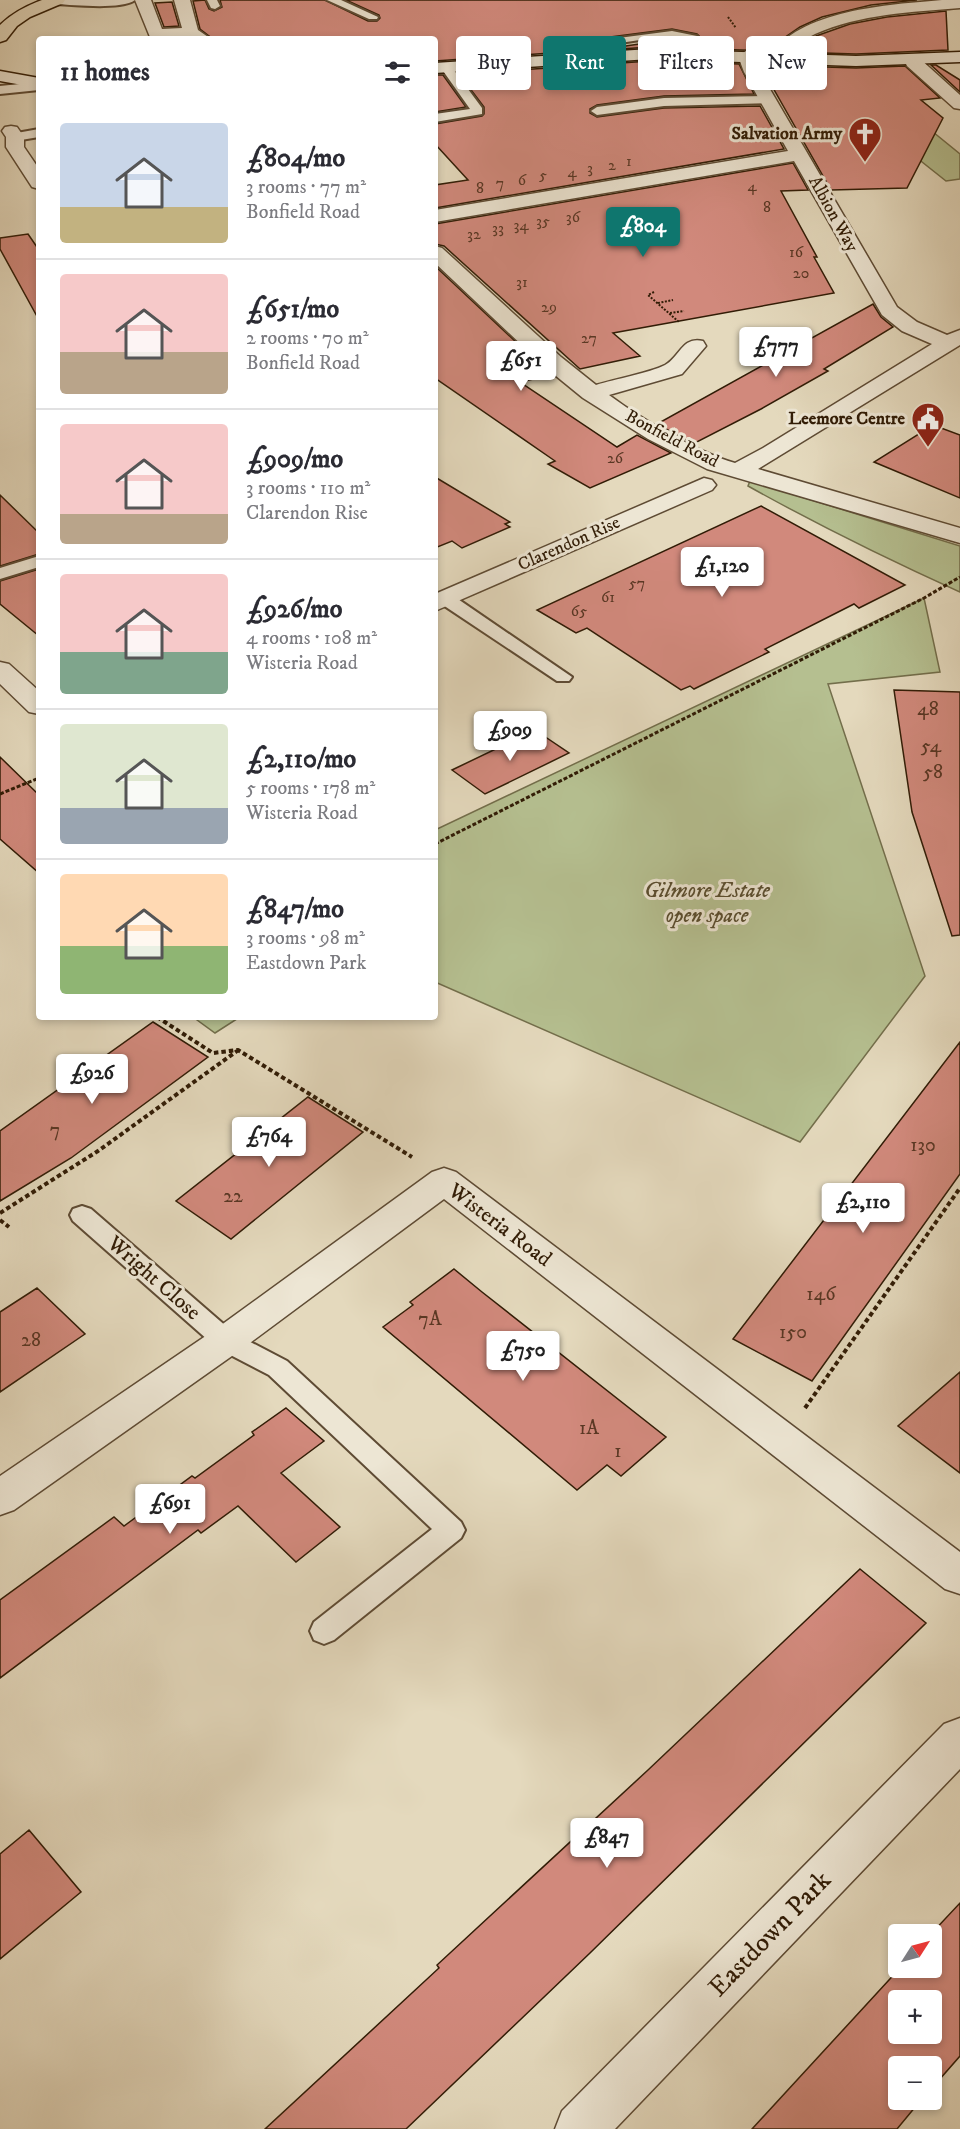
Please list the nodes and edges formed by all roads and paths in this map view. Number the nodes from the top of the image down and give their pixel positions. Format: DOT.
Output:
graph roads {
  1 [pos="57,0"];
  2 [pos="182,0"];
  3 [pos="332,0"];
  4 [pos="139,1"];
  5 [pos="162,1"];
  6 [pos="960,3"];
  7 [pos="728,16"];
  8 [pos="373,17"];
  9 [pos="738,32"];
  10 [pos="197,36"];
  11 [pos="657,36"];
  12 [pos="691,36"];
  13 [pos="802,36"];
  14 [pos="0,37"];
  15 [pos="734,56"];
  16 [pos="746,56"];
  17 [pos="960,57"];
  18 [pos="543,60"];
  19 [pos="827,61"];
  20 [pos="913,62"];
  21 [pos="441,68"];
  22 [pos="0,76"];
  23 [pos="36,84"];
  24 [pos="36,85"];
  25 [pos="0,90"];
  26 [pos="763,90"];
  27 [pos="768,100"];
  28 [pos="960,104"];
  29 [pos="597,111"];
  30 [pos="438,118"];
  31 [pos="36,134"];
  32 [pos="10,141"];
  33 [pos="800,154"];
  34 [pos="36,175"];
  35 [pos="438,215"];
  36 [pos="438,255"];
  37 [pos="654,292"];
  38 [pos="673,300"];
  39 [pos="658,303"];
  40 [pos="684,311"];
  41 [pos="669,314"];
  42 [pos="954,340"];
  43 [pos="695,346"];
  44 [pos="591,393"];
  45 [pos="738,471"];
  46 [pos="704,485"];
  47 [pos="960,536"];
  48 [pos="36,562"];
  49 [pos="0,574"];
  50 [pos="960,577"];
  51 [pos="440,601"];
  52 [pos="0,670"];
  53 [pos="563,677"];
  54 [pos="36,703"];
  55 [pos="36,779"];
  56 [pos="0,794"];
  57 [pos="438,842"];
  58 [pos="162,1020"];
  59 [pos="238,1050"];
  60 [pos="444,1181"];
  61 [pos="960,1188"];
  62 [pos="0,1213"];
  63 [pos="82,1215"];
  64 [pos="0,1220"];
  65 [pos="9,1227"];
  66 [pos="226,1341"];
  67 [pos="782,1440"];
  68 [pos="0,1498"];
  69 [pos="960,1576"];
  70 [pos="324,1631"];
  71 [pos="960,1738"];
  72 [pos="580,2129"];
  1 -- 4 [label="lane"];
  1 -- 14 [label="highway"];
  2 -- 10 [label="street"];
  3 -- 8 [label="lane"];
  4 -- 5 [label="street"];
  4 -- 10 [label="street"];
  6 -- 13 [label="street"];
  7 -- 9 [label="path"];
  11 -- 12 [label="lane"];
  15 -- 16 [label="street"];
  17 -- 20 [label="street"];
  18 -- 21 [label="street"];
  19 -- 20 [label="street"];
  20 -- 28 [label="street"];
  21 -- 30 [label="lane"];
  22 -- 23 [label="street"];
  24 -- 25 [label="lane"];
  26 -- 27 [label="street, Albion Way"];
  27 -- 29 [label="lane"];
  27 -- 33 [label="street, Albion Way"];
  31 -- 32 [label="lane"];
  32 -- 34 [label="street"];
  33 -- 35 [label="street"];
  33 -- 42 [label="street, Albion Way"];
  36 -- 44 [label="street, Bonfield Road"];
  37 -- 39 [label="path"];
  38 -- 39 [label="path"];
  39 -- 41 [label="path"];
  40 -- 41 [label="path"];
  41 -- 43 [label="path"];
  42 -- 45 [label="street"];
  43 -- 44 [label="street"];
  44 -- 45 [label="street, Bonfield Road"];
  45 -- 47 [label="street, Bonfield Road"];
  46 -- 51 [label="street, Clarendon Rise"];
  48 -- 49 [label="lane"];
  50 -- 57 [label="path"];
  51 -- 53 [label="lane"];
  52 -- 54 [label="street"];
  55 -- 56 [label="path"];
  58 -- 59 [label="path"];
  59 -- 60 [label="path"];
  59 -- 62 [label="path"];
  60 -- 66 [label="street, Wisteria Road"];
  60 -- 67 [label="street, Wisteria Road"];
  61 -- 67 [label="path"];
  63 -- 66 [label="lane, Wright Close"];
  64 -- 65 [label="path"];
  66 -- 68 [label="street, Wisteria Road"];
  66 -- 70 [label="lane, Wright Close"];
  67 -- 69 [label="street, Wisteria Road"];
  71 -- 72 [label="street, Eastdown Park"];
}
